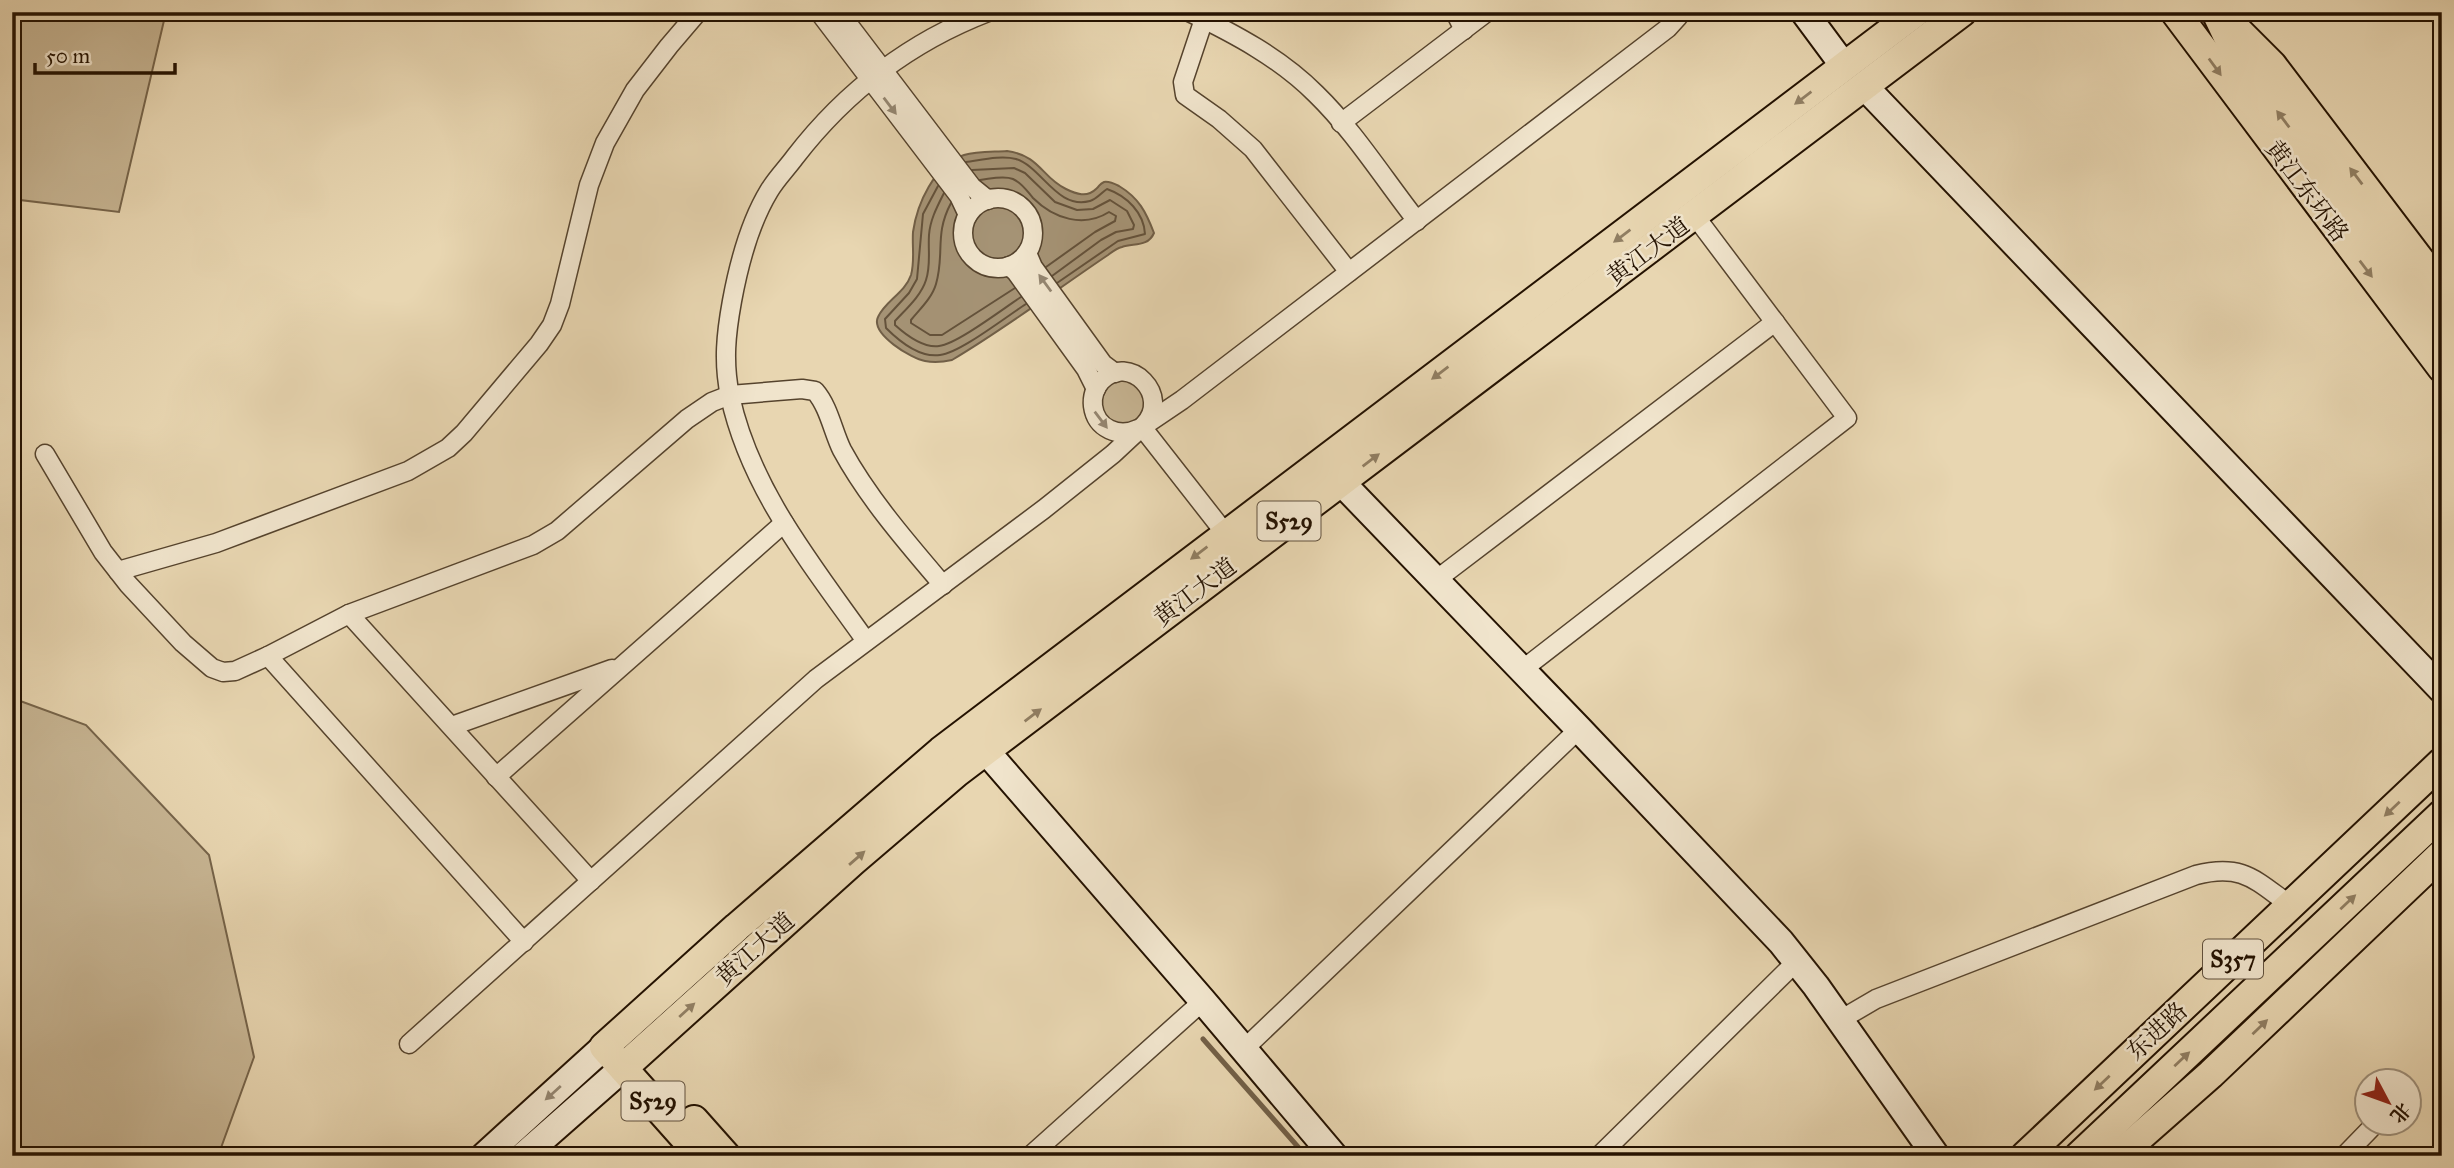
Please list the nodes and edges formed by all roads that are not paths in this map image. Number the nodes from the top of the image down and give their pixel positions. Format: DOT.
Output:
graph roads {
  1 [pos="698,12"];
  2 [pos="819,12"];
  3 [pos="839,12"];
  4 [pos="988,12"];
  5 [pos="1455,12"];
  6 [pos="1487,12"];
  7 [pos="1679,12"];
  8 [pos="1804,12"];
  9 [pos="1916,12"];
  10 [pos="1962,12"];
  11 [pos="2175,12"];
  12 [pos="2218,12"];
  13 [pos="1197,16"];
  14 [pos="1464,30"];
  15 [pos="1844,66"];
  16 [pos="876,74"];
  17 [pos="1864,86"];
  18 [pos="1341,122"];
  19 [pos="945,165"];
  20 [pos="988,200"];
  21 [pos="968,215"];
  22 [pos="1695,216"];
  23 [pos="1417,221"];
  24 [pos="1027,253"];
  25 [pos="1009,266"];
  26 [pos="1349,272"];
  27 [pos="2442,289"];
  28 [pos="1059,316"];
  29 [pos="1775,322"];
  30 [pos="2442,331"];
  31 [pos="2442,368"];
  32 [pos="1115,373"];
  33 [pos="1096,389"];
  34 [pos="730,396"];
  35 [pos="1142,426"];
  36 [pos="45,454"];
  37 [pos="1341,482"];
  38 [pos="784,523"];
  39 [pos="1225,534"];
  40 [pos="1242,556"];
  41 [pos="118,571"];
  42 [pos="1436,580"];
  43 [pos="943,585"];
  44 [pos="349,614"];
  45 [pos="866,640"];
  46 [pos="268,656"];
  47 [pos="622,666"];
  48 [pos="1522,670"];
  49 [pos="2442,690"];
  50 [pos="452,726"];
  51 [pos="1579,729"];
  52 [pos="986,751"];
  53 [pos="2442,762"];
  54 [pos="496,777"];
  55 [pos="2442,814"];
  56 [pos="2442,854"];
  57 [pos="591,881"];
  58 [pos="2290,905"];
  59 [pos="524,942"];
  60 [pos="1796,961"];
  61 [pos="1203,1001"];
  62 [pos="1840,1020"];
  63 [pos="409,1044"];
  64 [pos="1244,1049"];
  65 [pos="620,1052"];
  66 [pos="2363,1136"];
  67 [pos="484,1156"];
  68 [pos="523,1156"];
  69 [pos="701,1156"];
  70 [pos="726,1156"];
  71 [pos="1030,1156"];
  72 [pos="1334,1156"];
  73 [pos="1600,1156"];
  74 [pos="1936,1156"];
  75 [pos="2025,1156"];
  76 [pos="2079,1156"];
  77 [pos="2118,1156"];
  78 [pos="2344,1156"];
  1 -- 41 [label="street"];
  2 -- 16 [label="street"];
  3 -- 16 [label="street"];
  4 -- 16 [label="street"];
  5 -- 14 [label="street"];
  6 -- 14 [label="street"];
  7 -- 23 [label="street"];
  8 -- 15 [label="street"];
  9 -- 15 [label="main road, 黄江大道 / S529"];
  10 -- 17 [label="main road, 黄江大道 / S529"];
  11 -- 31 [label="main road, 黄江东环路, one-way"];
  27 -- 12 [label="main road, 黄江东环路, one-way"];
  30 -- 12 [label="main road, one-way"];
  13 -- 18 [label="street"];
  13 -- 26 [label="street"];
  14 -- 18 [label="street"];
  15 -- 39 [label="main road, 黄江大道 / S529, one-way"];
  16 -- 19 [label="street"];
  16 -- 34 [label="street"];
  17 -- 22 [label="main road, 黄江大道 / S529"];
  17 -- 49 [label="street"];
  18 -- 23 [label="street"];
  19 -- 20 [label="street"];
  19 -- 21 [label="street"];
  20 -- 21 [label="street"];
  20 -- 24 [label="street"];
  21 -- 25 [label="street"];
  22 -- 29 [label="street"];
  37 -- 22 [label="main road, 黄江大道 / S529, one-way"];
  23 -- 26 [label="street"];
  24 -- 25 [label="street"];
  28 -- 24 [label="street, one-way"];
  25 -- 28 [label="street"];
  26 -- 35 [label="street"];
  28 -- 32 [label="street"];
  28 -- 33 [label="street"];
  29 -- 42 [label="street"];
  29 -- 48 [label="street"];
  32 -- 33 [label="street"];
  32 -- 35 [label="street"];
  33 -- 35 [label="street, one-way"];
  34 -- 38 [label="street"];
  34 -- 43 [label="street"];
  34 -- 44 [label="street"];
  35 -- 39 [label="street"];
  35 -- 43 [label="street"];
  36 -- 41 [label="street"];
  37 -- 40 [label="main road, 黄江大道 / S529"];
  37 -- 42 [label="street"];
  38 -- 45 [label="street"];
  38 -- 47 [label="street"];
  39 -- 40 [label="street"];
  39 -- 65 [label="main road, 黄江大道 / S529, one-way"];
  52 -- 40 [label="main road, 黄江大道 / S529, one-way"];
  41 -- 46 [label="street"];
  42 -- 48 [label="street"];
  43 -- 45 [label="street"];
  44 -- 46 [label="street"];
  44 -- 50 [label="street"];
  45 -- 57 [label="street"];
  46 -- 59 [label="street"];
  47 -- 50 [label="street"];
  47 -- 54 [label="street"];
  48 -- 51 [label="street"];
  50 -- 54 [label="street"];
  51 -- 60 [label="street"];
  51 -- 64 [label="street"];
  52 -- 61 [label="street"];
  65 -- 52 [label="main road, 黄江大道 / S529, one-way"];
  53 -- 58 [label="main road, 东进路 / S357, one-way"];
  54 -- 57 [label="street"];
  76 -- 55 [label="main road, 东进路 / S357, one-way"];
  77 -- 56 [label="main road, one-way"];
  57 -- 59 [label="street"];
  58 -- 62 [label="street"];
  58 -- 75 [label="main road, 东进路 / S357, one-way"];
  59 -- 63 [label="street"];
  60 -- 62 [label="street"];
  60 -- 73 [label="street"];
  61 -- 64 [label="street"];
  61 -- 71 [label="street"];
  62 -- 74 [label="street"];
  64 -- 72 [label="street"];
  65 -- 67 [label="street, 黄江大道, one-way"];
  65 -- 68 [label="street, 黄江大道"];
  65 -- 69 [label="main road, S529"];
  65 -- 70 [label="main road, S529"];
  66 -- 78 [label="street"];
}
